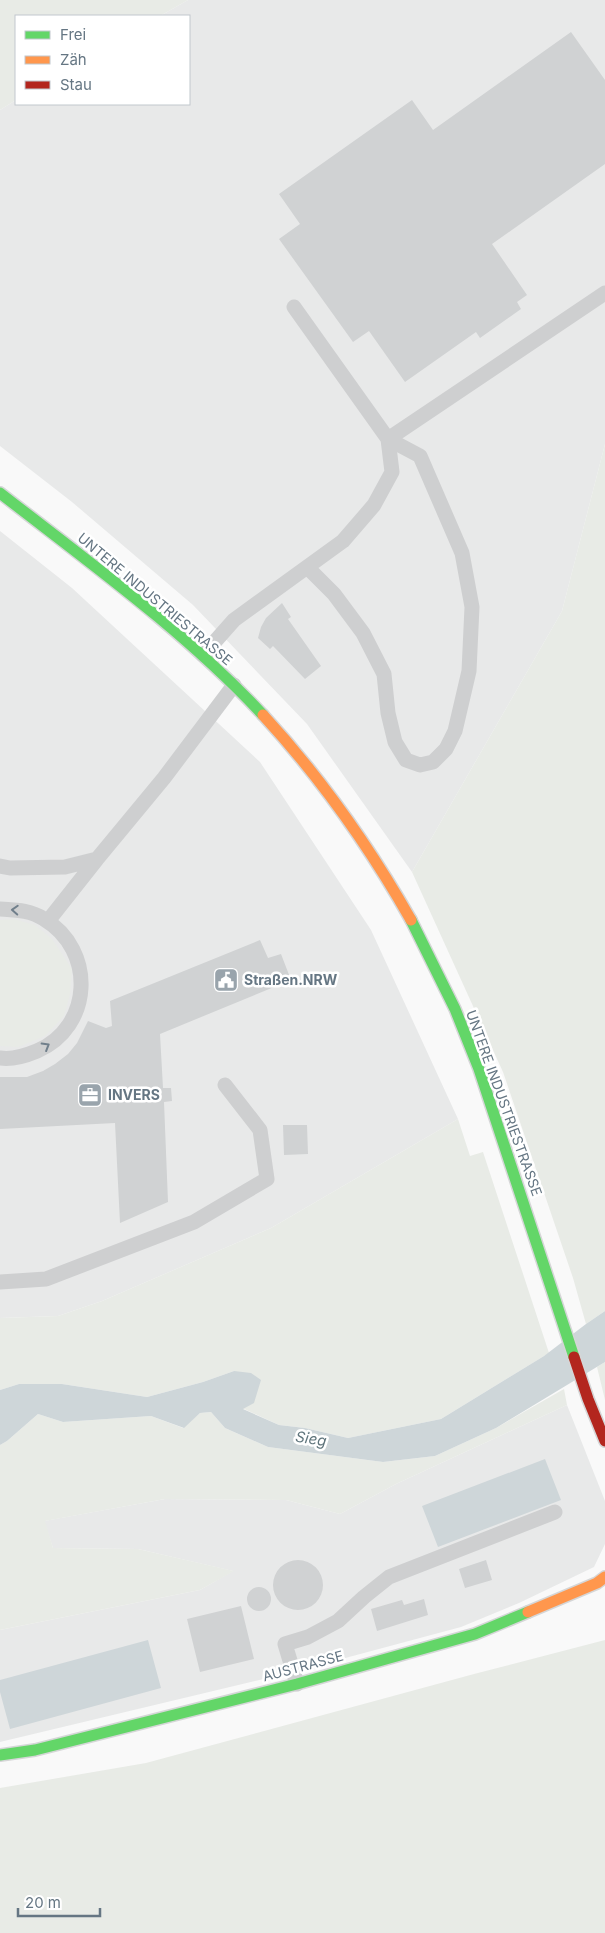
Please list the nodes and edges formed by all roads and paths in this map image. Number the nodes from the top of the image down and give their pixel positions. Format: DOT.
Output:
graph roads {
  1 [pos="605,293"];
  2 [pos="294,307"];
  3 [pos="388,439"];
  4 [pos="0,493"];
  5 [pos="307,567"];
  6 [pos="203,655"];
  7 [pos="234,685"];
  8 [pos="97,859"];
  9 [pos="0,866"];
  10 [pos="0,909"];
  11 [pos="48,921"];
  12 [pos="0,1058"];
  13 [pos="226,1085"];
  14 [pos="0,1282"];
  15 [pos="605,1440"];
  16 [pos="555,1512"];
  17 [pos="605,1577"];
  18 [pos="297,1684"];
  19 [pos="0,1756"];
  1 -- 3 [label="lane"];
  2 -- 3 [label="lane"];
  3 -- 5 [label="lane"];
  3 -- 5 [label="lane"];
  4 -- 6 [label="street, UNTERE INDUSTRIESTRASSE"];
  5 -- 6 [label="lane"];
  6 -- 7 [label="street, UNTERE INDUSTRIESTRASSE"];
  7 -- 8 [label="lane"];
  7 -- 15 [label="street, UNTERE INDUSTRIESTRASSE"];
  8 -- 9 [label="lane"];
  8 -- 11 [label="lane"];
  11 -- 10 [label="lane, one-way"];
  12 -- 11 [label="lane, one-way"];
  13 -- 14 [label="lane"];
  16 -- 18 [label="lane"];
  17 -- 18 [label="street, AUSTRASSE"];
  18 -- 19 [label="street, AUSTRASSE"];
}
